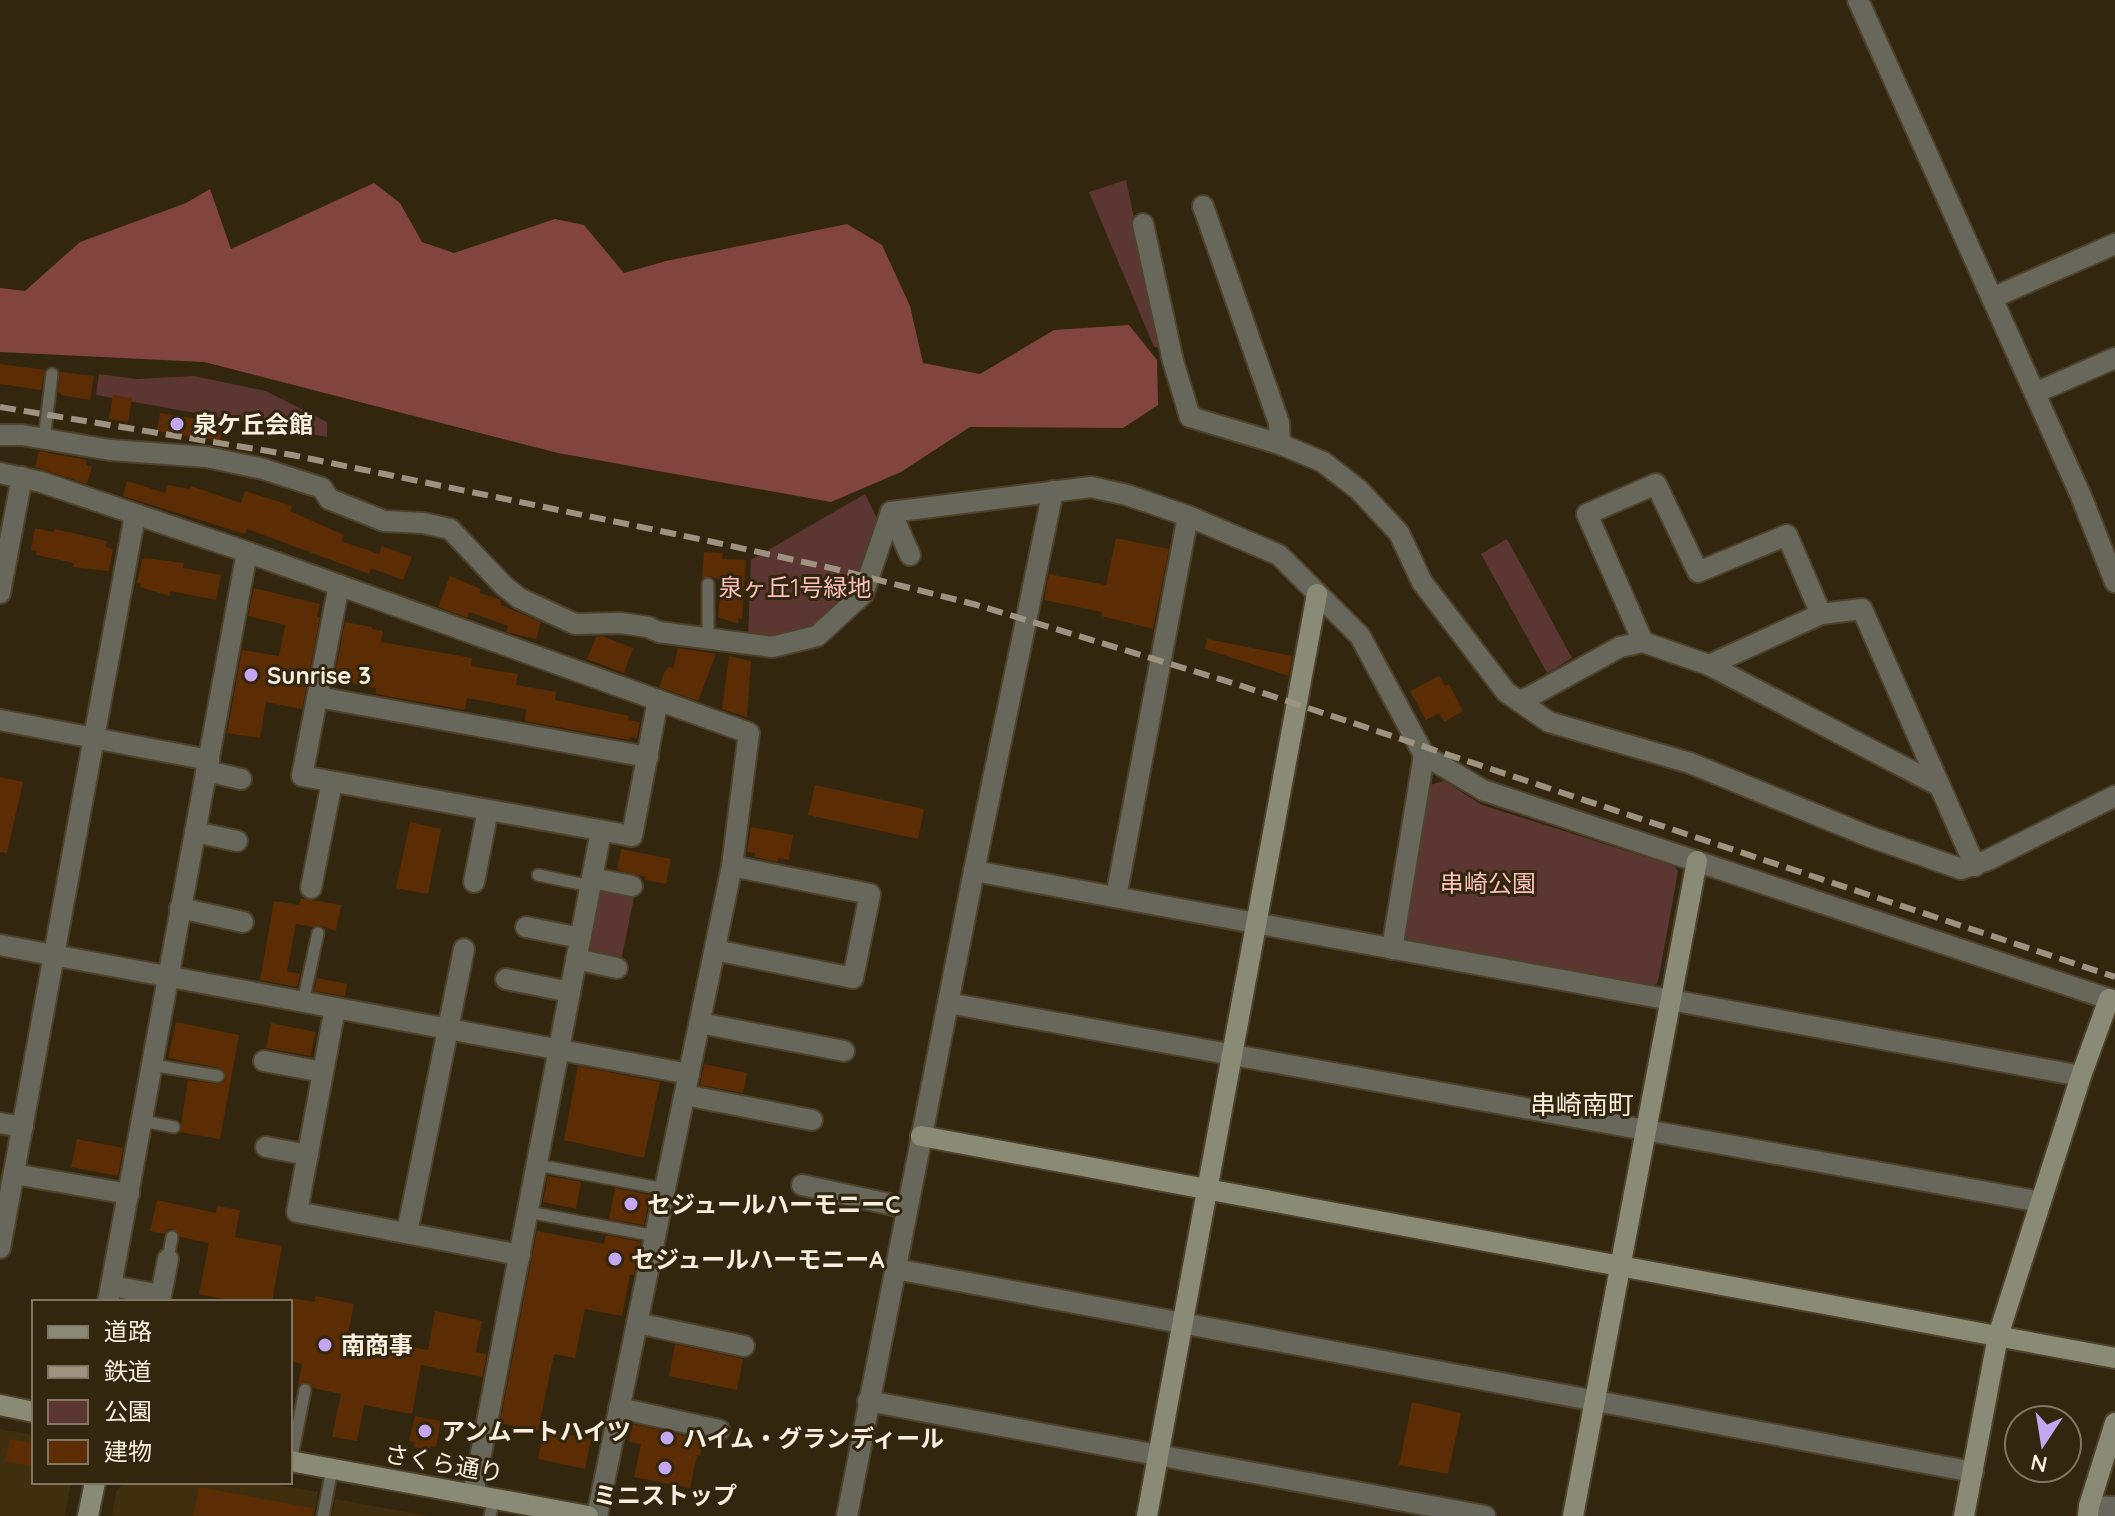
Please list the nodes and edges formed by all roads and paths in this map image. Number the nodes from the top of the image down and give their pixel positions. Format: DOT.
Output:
graph roads {
  1 [pos="1858,0"];
  2 [pos="1203,206"];
  3 [pos="1143,224"];
  4 [pos="2115,244"];
  5 [pos="1992,298"];
  6 [pos="2115,358"];
  7 [pos="52,374"];
  8 [pos="2035,393"];
  9 [pos="0,435"];
  10 [pos="44,439"];
  11 [pos="1280,444"];
  12 [pos="0,473"];
  13 [pos="22,477"];
  14 [pos="1053,491"];
  15 [pos="891,512"];
  16 [pos="135,515"];
  17 [pos="1188,516"];
  18 [pos="247,552"];
  19 [pos="910,555"];
  20 [pos="2115,582"];
  21 [pos="708,584"];
  22 [pos="339,585"];
  23 [pos="0,593"];
  24 [pos="1317,594"];
  25 [pos="1821,614"];
  26 [pos="708,638"];
  27 [pos="1643,642"];
  28 [pos="1709,665"];
  29 [pos="318,697"];
  30 [pos="658,700"];
  31 [pos="1520,702"];
  32 [pos="0,720"];
  33 [pos="93,738"];
  34 [pos="1424,755"];
  35 [pos="648,757"];
  36 [pos="208,766"];
  37 [pos="241,779"];
  38 [pos="332,782"];
  39 [pos="1940,786"];
  40 [pos="2115,796"];
  41 [pos="488,810"];
  42 [pos="601,831"];
  43 [pos="195,832"];
  44 [pos="237,841"];
  45 [pos="1697,861"];
  46 [pos="732,866"];
  47 [pos="1975,866"];
  48 [pos="974,871"];
  49 [pos="538,875"];
  50 [pos="474,882"];
  51 [pos="591,882"];
  52 [pos="632,886"];
  53 [pos="311,888"];
  54 [pos="1116,897"];
  55 [pos="180,908"];
  56 [pos="243,922"];
  57 [pos="1256,923"];
  58 [pos="526,927"];
  59 [pos="318,933"];
  60 [pos="580,938"];
  61 [pos="0,945"];
  62 [pos="464,949"];
  63 [pos="1392,949"];
  64 [pos="715,950"];
  65 [pos="52,955"];
  66 [pos="576,959"];
  67 [pos="617,968"];
  68 [pos="167,976"];
  69 [pos="506,979"];
  70 [pos="570,992"];
  71 [pos="1669,1000"];
  72 [pos="2112,1000"];
  73 [pos="303,1002"];
  74 [pos="948,1003"];
  75 [pos="335,1008"];
  76 [pos="700,1023"];
  77 [pos="447,1029"];
  78 [pos="559,1050"];
  79 [pos="844,1051"];
  80 [pos="1232,1055"];
  81 [pos="264,1061"];
  82 [pos="152,1065"];
  83 [pos="323,1072"];
  84 [pos="689,1074"];
  85 [pos="218,1076"];
  86 [pos="2081,1076"];
  87 [pos="685,1095"];
  88 [pos="812,1120"];
  89 [pos="142,1121"];
  90 [pos="0,1123"];
  91 [pos="23,1127"];
  92 [pos="174,1127"];
  93 [pos="1645,1129"];
  94 [pos="921,1136"];
  95 [pos="266,1147"];
  96 [pos="308,1155"];
  97 [pos="537,1165"];
  98 [pos="14,1174"];
  99 [pos="802,1185"];
  100 [pos="665,1189"];
  101 [pos="1208,1189"];
  102 [pos="129,1194"];
  103 [pos="2041,1202"];
  104 [pos="907,1208"];
  105 [pos="528,1212"];
  106 [pos="407,1233"];
  107 [pos="656,1236"];
  108 [pos="172,1237"];
  109 [pos="0,1248"];
  110 [pos="520,1255"];
  111 [pos="168,1259"];
  112 [pos="1620,1265"];
  113 [pos="895,1269"];
  114 [pos="110,1294"];
  115 [pos="637,1323"];
  116 [pos="1183,1323"];
  117 [pos="1998,1336"];
  118 [pos="744,1346"];
  119 [pos="2115,1358"];
  120 [pos="305,1390"];
  121 [pos="868,1401"];
  122 [pos="1595,1401"];
  123 [pos="0,1405"];
  124 [pos="619,1408"];
  125 [pos="32,1412"];
  126 [pos="2115,1423"];
  127 [pos="719,1430"];
  128 [pos="292,1452"];
  129 [pos="1159,1455"];
  130 [pos="292,1461"];
  131 [pos="332,1469"];
  132 [pos="1973,1472"];
  133 [pos="95,1484"];
  134 [pos="473,1495"];
  135 [pos="2115,1507"];
  136 [pos="492,1508"];
  137 [pos="2089,1511"];
  138 [pos="88,1516"];
  139 [pos="323,1516"];
  140 [pos="588,1516"];
  141 [pos="597,1516"];
  142 [pos="847,1516"];
  143 [pos="1147,1516"];
  144 [pos="1485,1516"];
  145 [pos="1573,1516"];
  146 [pos="1964,1516"];
  1 -- 5 [label="street"];
  2 -- 11 [label="street"];
  3 -- 11 [label="street"];
  4 -- 5 [label="street"];
  5 -- 8 [label="street"];
  6 -- 8 [label="street"];
  7 -- 10 [label="lane"];
  8 -- 20 [label="street"];
  9 -- 10 [label="street"];
  10 -- 26 [label="street"];
  11 -- 31 [label="street"];
  12 -- 13 [label="street"];
  13 -- 16 [label="street"];
  13 -- 23 [label="street"];
  14 -- 15 [label="street"];
  14 -- 17 [label="street"];
  14 -- 48 [label="street"];
  15 -- 19 [label="street"];
  15 -- 26 [label="street"];
  16 -- 18 [label="street"];
  16 -- 33 [label="street"];
  17 -- 24 [label="street"];
  17 -- 54 [label="street"];
  18 -- 22 [label="street"];
  18 -- 36 [label="street"];
  21 -- 26 [label="lane"];
  22 -- 29 [label="street"];
  22 -- 30 [label="street"];
  24 -- 34 [label="street"];
  24 -- 57 [label="street"];
  25 -- 27 [label="street"];
  25 -- 28 [label="street"];
  25 -- 39 [label="street"];
  27 -- 28 [label="street"];
  27 -- 31 [label="street"];
  28 -- 39 [label="street"];
  29 -- 35 [label="street"];
  29 -- 38 [label="street"];
  30 -- 35 [label="street"];
  30 -- 46 [label="street"];
  31 -- 47 [label="street"];
  32 -- 33 [label="street"];
  33 -- 36 [label="street"];
  33 -- 65 [label="street"];
  34 -- 45 [label="street"];
  34 -- 63 [label="street"];
  35 -- 42 [label="street"];
  36 -- 37 [label="street"];
  36 -- 43 [label="street"];
  38 -- 41 [label="street"];
  38 -- 53 [label="street"];
  39 -- 47 [label="street"];
  40 -- 47 [label="street"];
  41 -- 42 [label="street"];
  41 -- 50 [label="street"];
  42 -- 51 [label="street"];
  43 -- 44 [label="street"];
  43 -- 55 [label="street"];
  45 -- 71 [label="street"];
  45 -- 72 [label="street"];
  46 -- 64 [label="street"];
  46 -- 64 [label="street"];
  48 -- 54 [label="street"];
  48 -- 74 [label="street"];
  49 -- 51 [label="lane"];
  51 -- 52 [label="street"];
  51 -- 60 [label="street"];
  54 -- 57 [label="street"];
  55 -- 56 [label="street"];
  55 -- 68 [label="street"];
  57 -- 63 [label="street"];
  57 -- 80 [label="street"];
  58 -- 60 [label="street"];
  59 -- 73 [label="lane"];
  60 -- 66 [label="street"];
  61 -- 65 [label="street"];
  62 -- 77 [label="street"];
  63 -- 71 [label="street"];
  64 -- 76 [label="street"];
  65 -- 68 [label="street"];
  65 -- 91 [label="street"];
  66 -- 67 [label="street"];
  66 -- 70 [label="street"];
  68 -- 73 [label="street"];
  68 -- 82 [label="street"];
  69 -- 70 [label="street"];
  70 -- 78 [label="street"];
  71 -- 86 [label="street"];
  71 -- 93 [label="street"];
  72 -- 86 [label="street"];
  73 -- 75 [label="street"];
  74 -- 80 [label="street"];
  74 -- 94 [label="street"];
  75 -- 77 [label="street"];
  75 -- 83 [label="street"];
  76 -- 79 [label="street"];
  76 -- 84 [label="street"];
  77 -- 78 [label="street"];
  77 -- 106 [label="street"];
  78 -- 84 [label="street"];
  78 -- 97 [label="street"];
  80 -- 93 [label="street"];
  80 -- 101 [label="street"];
  81 -- 83 [label="street"];
  82 -- 85 [label="lane"];
  82 -- 89 [label="street"];
  83 -- 96 [label="street"];
  84 -- 87 [label="street"];
  86 -- 103 [label="street"];
  87 -- 88 [label="street"];
  87 -- 100 [label="street"];
  89 -- 92 [label="lane"];
  89 -- 102 [label="street"];
  90 -- 91 [label="street"];
  91 -- 98 [label="street"];
  93 -- 103 [label="street"];
  93 -- 112 [label="street"];
  94 -- 101 [label="street"];
  94 -- 104 [label="street"];
  95 -- 96 [label="street"];
  96 -- 106 [label="street"];
  97 -- 100 [label="lane"];
  97 -- 105 [label="street"];
  98 -- 102 [label="street"];
  98 -- 109 [label="street"];
  99 -- 104 [label="street"];
  100 -- 107 [label="street"];
  101 -- 112 [label="street"];
  101 -- 116 [label="street"];
  102 -- 114 [label="street"];
  103 -- 117 [label="street"];
  104 -- 113 [label="street"];
  105 -- 107 [label="lane"];
  105 -- 110 [label="street"];
  106 -- 110 [label="street"];
  107 -- 115 [label="street"];
  108 -- 111 [label="lane"];
  110 -- 134 [label="street"];
  111 -- 114 [label="street"];
  112 -- 117 [label="street"];
  112 -- 122 [label="street"];
  113 -- 116 [label="street"];
  113 -- 121 [label="street"];
  115 -- 118 [label="street"];
  115 -- 124 [label="street"];
  116 -- 122 [label="street"];
  116 -- 129 [label="street"];
  117 -- 119 [label="street"];
  117 -- 132 [label="street"];
  120 -- 128 [label="lane"];
  121 -- 129 [label="street"];
  121 -- 142 [label="street"];
  122 -- 132 [label="street"];
  122 -- 145 [label="street"];
  123 -- 125 [label="street"];
  124 -- 127 [label="street"];
  124 -- 141 [label="street"];
  126 -- 137 [label="street"];
  129 -- 143 [label="street"];
  129 -- 144 [label="street"];
  130 -- 131 [label="street, さくら通り"];
  131 -- 134 [label="street, さくら通り"];
  131 -- 139 [label="lane"];
  132 -- 146 [label="street"];
  133 -- 138 [label="street"];
  134 -- 136 [label="street, さくら通り"];
  135 -- 137 [label="street"];
  136 -- 140 [label="street, さくら通り"];
}
